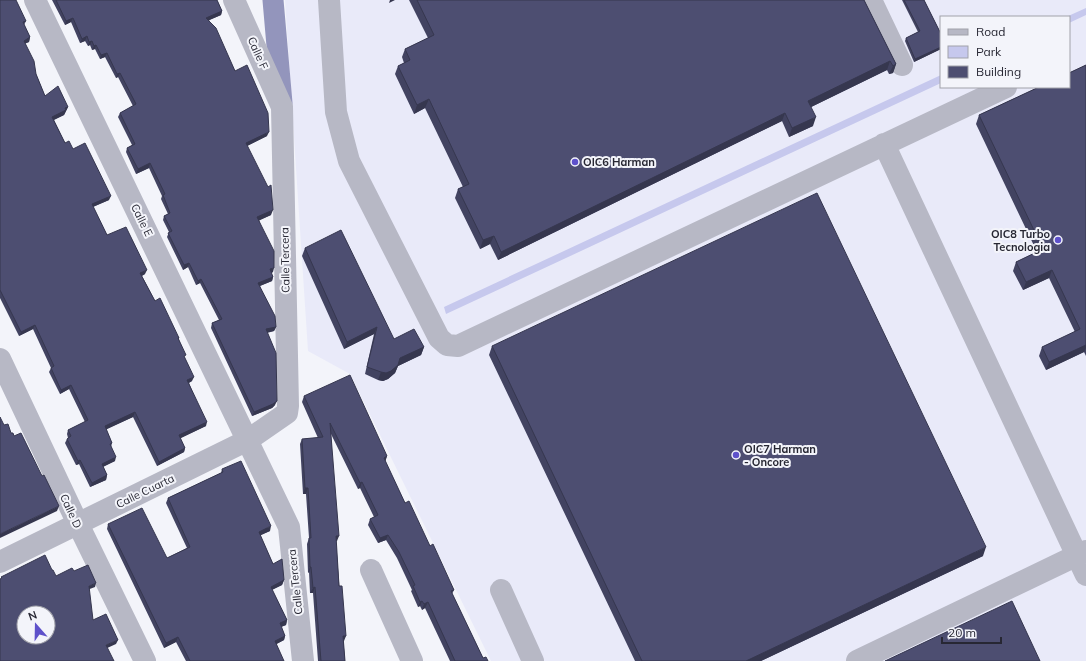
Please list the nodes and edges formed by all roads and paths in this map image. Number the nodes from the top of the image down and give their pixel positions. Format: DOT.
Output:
graph roads {
  1 [pos="35,0"];
  2 [pos="234,0"];
  3 [pos="329,0"];
  4 [pos="870,0"];
  5 [pos="902,66"];
  6 [pos="1004,88"];
  7 [pos="282,107"];
  8 [pos="884,144"];
  9 [pos="0,360"];
  10 [pos="287,414"];
  11 [pos="248,440"];
  12 [pos="78,524"];
  13 [pos="1082,553"];
  14 [pos="0,562"];
  15 [pos="371,570"];
  16 [pos="1086,575"];
  17 [pos="501,590"];
  18 [pos="145,661"];
  19 [pos="303,661"];
  20 [pos="412,661"];
  21 [pos="533,661"];
  22 [pos="857,661"];
  1 -- 11 [label="street, Calle E"];
  2 -- 7 [label="street, Calle F"];
  3 -- 8 [label="street"];
  4 -- 5 [label="street"];
  6 -- 8 [label="street"];
  7 -- 10 [label="street, Calle Tercera"];
  8 -- 13 [label="street"];
  9 -- 12 [label="street, Calle D"];
  10 -- 11 [label="street, Calle Cuarta"];
  11 -- 12 [label="street, Calle Cuarta"];
  11 -- 19 [label="street, Calle Tercera"];
  12 -- 14 [label="street, Calle Cuarta"];
  12 -- 18 [label="street, Calle D"];
  13 -- 16 [label="street"];
  13 -- 22 [label="street"];
  15 -- 20 [label="street"];
  17 -- 21 [label="street"];
}
